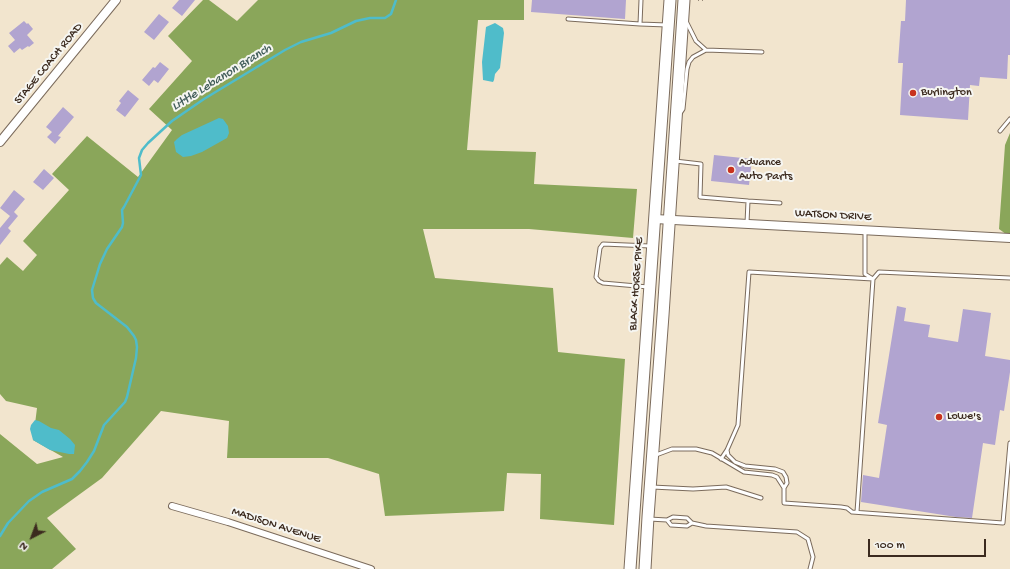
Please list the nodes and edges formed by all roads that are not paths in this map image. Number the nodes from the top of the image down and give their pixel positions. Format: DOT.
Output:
graph roads {
  1 [pos="116,0"];
  2 [pos="641,0"];
  3 [pos="670,0"];
  4 [pos="684,0"];
  5 [pos="684,13"];
  6 [pos="568,20"];
  7 [pos="640,24"];
  8 [pos="668,25"];
  9 [pos="706,50"];
  10 [pos="762,52"];
  11 [pos="676,118"];
  12 [pos="1010,119"];
  13 [pos="1000,131"];
  14 [pos="0,142"];
  15 [pos="674,160"];
  16 [pos="748,201"];
  17 [pos="780,203"];
  18 [pos="655,219"];
  19 [pos="670,220"];
  20 [pos="747,224"];
  21 [pos="865,229"];
  22 [pos="1010,238"];
  23 [pos="653,246"];
  24 [pos="1010,278"];
  25 [pos="873,279"];
  26 [pos="650,287"];
  27 [pos="1010,443"];
  28 [pos="727,450"];
  29 [pos="652,456"];
  30 [pos="721,459"];
  31 [pos="650,487"];
  32 [pos="784,488"];
  33 [pos="761,498"];
  34 [pos="172,506"];
  35 [pos="857,512"];
  36 [pos="634,515"];
  37 [pos="648,518"];
  38 [pos="667,520"];
  39 [pos="692,523"];
  40 [pos="371,569"];
  41 [pos="630,569"];
  42 [pos="645,569"];
  43 [pos="810,569"];
  1 -- 14 [label="street, STAGE COACH ROAD"];
  2 -- 7 [label="lane"];
  3 -- 8 [label="highway, BLACK HORSE PIKE"];
  4 -- 5 [label="highway"];
  5 -- 9 [label="lane"];
  5 -- 11 [label="highway"];
  6 -- 7 [label="lane"];
  7 -- 8 [label="lane"];
  8 -- 18 [label="highway, BLACK HORSE PIKE"];
  9 -- 10 [label="lane"];
  9 -- 11 [label="lane"];
  11 -- 15 [label="highway"];
  12 -- 13 [label="lane"];
  15 -- 16 [label="lane"];
  15 -- 19 [label="highway"];
  16 -- 17 [label="lane"];
  16 -- 20 [label="lane"];
  18 -- 19 [label="street, WATSON DRIVE"];
  18 -- 23 [label="highway, BLACK HORSE PIKE"];
  19 -- 20 [label="street, WATSON DRIVE"];
  19 -- 29 [label="highway"];
  20 -- 21 [label="street, WATSON DRIVE"];
  21 -- 22 [label="street, WATSON DRIVE"];
  21 -- 25 [label="lane"];
  23 -- 26 [label="highway, BLACK HORSE PIKE"];
  23 -- 26 [label="lane"];
  24 -- 25 [label="lane"];
  25 -- 28 [label="lane"];
  25 -- 35 [label="lane"];
  26 -- 36 [label="highway, BLACK HORSE PIKE"];
  27 -- 35 [label="lane"];
  28 -- 30 [label="lane"];
  28 -- 32 [label="lane"];
  29 -- 30 [label="lane"];
  29 -- 31 [label="highway"];
  30 -- 32 [label="lane"];
  31 -- 33 [label="lane"];
  31 -- 37 [label="highway"];
  32 -- 35 [label="lane"];
  34 -- 40 [label="street, MADISON AVENUE"];
  36 -- 37 [label="street"];
  36 -- 41 [label="highway, BLACK HORSE PIKE"];
  37 -- 38 [label="lane"];
  37 -- 42 [label="highway"];
  38 -- 39 [label="lane"];
  38 -- 39 [label="lane"];
  39 -- 43 [label="lane"];
}
